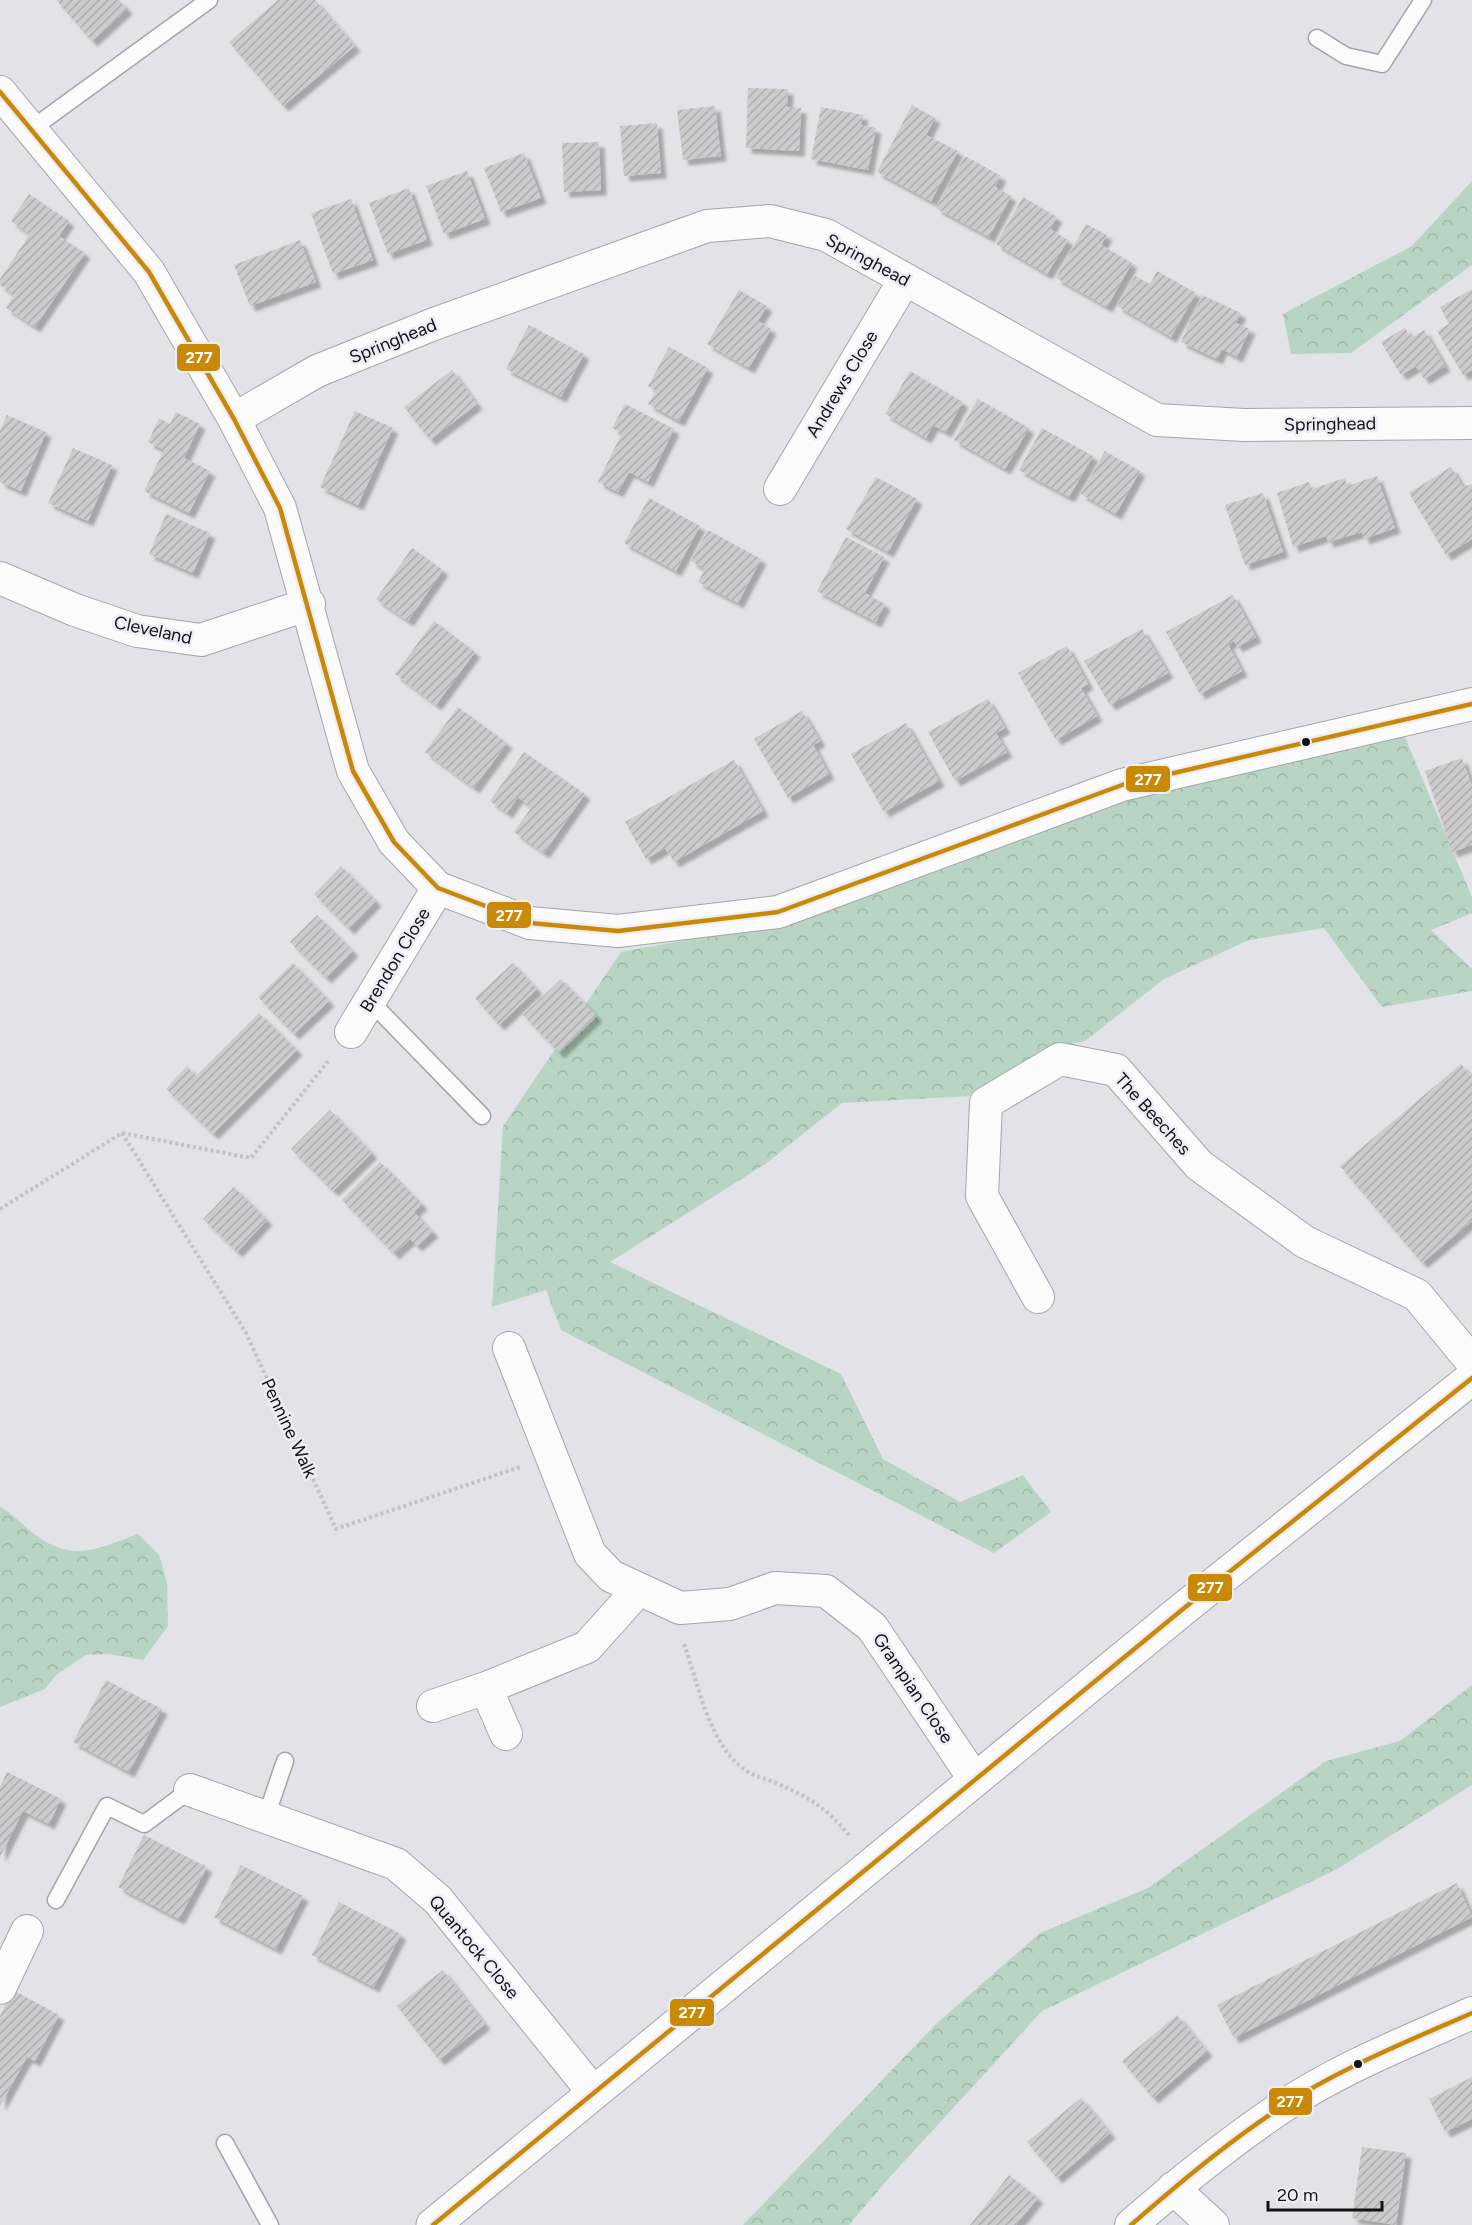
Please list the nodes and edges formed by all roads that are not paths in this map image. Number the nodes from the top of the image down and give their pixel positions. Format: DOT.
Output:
graph roads {
  1 [pos="208,0"];
  2 [pos="1423,0"];
  3 [pos="1317,38"];
  4 [pos="0,92"];
  5 [pos="30,130"];
  6 [pos="905,279"];
  7 [pos="234,419"];
  8 [pos="1472,423"];
  9 [pos="780,489"];
  10 [pos="0,578"];
  11 [pos="309,604"];
  12 [pos="1472,704"];
  13 [pos="438,888"];
  14 [pos="370,1001"];
  15 [pos="351,1032"];
  16 [pos="482,1116"];
  17 [pos="1038,1297"];
  18 [pos="508,1348"];
  19 [pos="1472,1362"];
  20 [pos="1472,1378"];
  21 [pos="638,1590"];
  22 [pos="486,1688"];
  23 [pos="433,1706"];
  24 [pos="506,1734"];
  25 [pos="285,1761"];
  26 [pos="975,1780"];
  27 [pos="190,1790"];
  28 [pos="266,1817"];
  29 [pos="57,1900"];
  30 [pos="27,1931"];
  31 [pos="0,1988"];
  32 [pos="1472,2013"];
  33 [pos="594,2093"];
  34 [pos="225,2143"];
  35 [pos="1173,2188"];
  36 [pos="270,2225"];
  37 [pos="433,2225"];
  38 [pos="1131,2225"];
  39 [pos="1214,2225"];
  1 -- 5 [label="lane"];
  2 -- 3 [label="lane"];
  4 -- 5 [label="street"];
  5 -- 7 [label="street"];
  6 -- 7 [label="street, Springhead"];
  6 -- 8 [label="street, Springhead"];
  6 -- 9 [label="street, Andrews Close"];
  7 -- 11 [label="street"];
  10 -- 11 [label="street, Cleveland"];
  11 -- 13 [label="street"];
  12 -- 13 [label="street"];
  13 -- 14 [label="street, Brendon Close"];
  14 -- 15 [label="street, Brendon Close"];
  14 -- 16 [label="lane"];
  17 -- 19 [label="street, The Beeches"];
  18 -- 21 [label="street, Grampian Close"];
  20 -- 26 [label="street"];
  21 -- 22 [label="street"];
  21 -- 26 [label="street, Grampian Close"];
  22 -- 23 [label="street"];
  22 -- 24 [label="street"];
  25 -- 28 [label="lane"];
  26 -- 33 [label="street"];
  27 -- 28 [label="street, Quantock Close"];
  27 -- 29 [label="lane"];
  28 -- 33 [label="street, Quantock Close"];
  30 -- 31 [label="street"];
  32 -- 35 [label="street"];
  33 -- 37 [label="street"];
  34 -- 36 [label="lane"];
  35 -- 38 [label="street"];
  35 -- 39 [label="street"];
}
